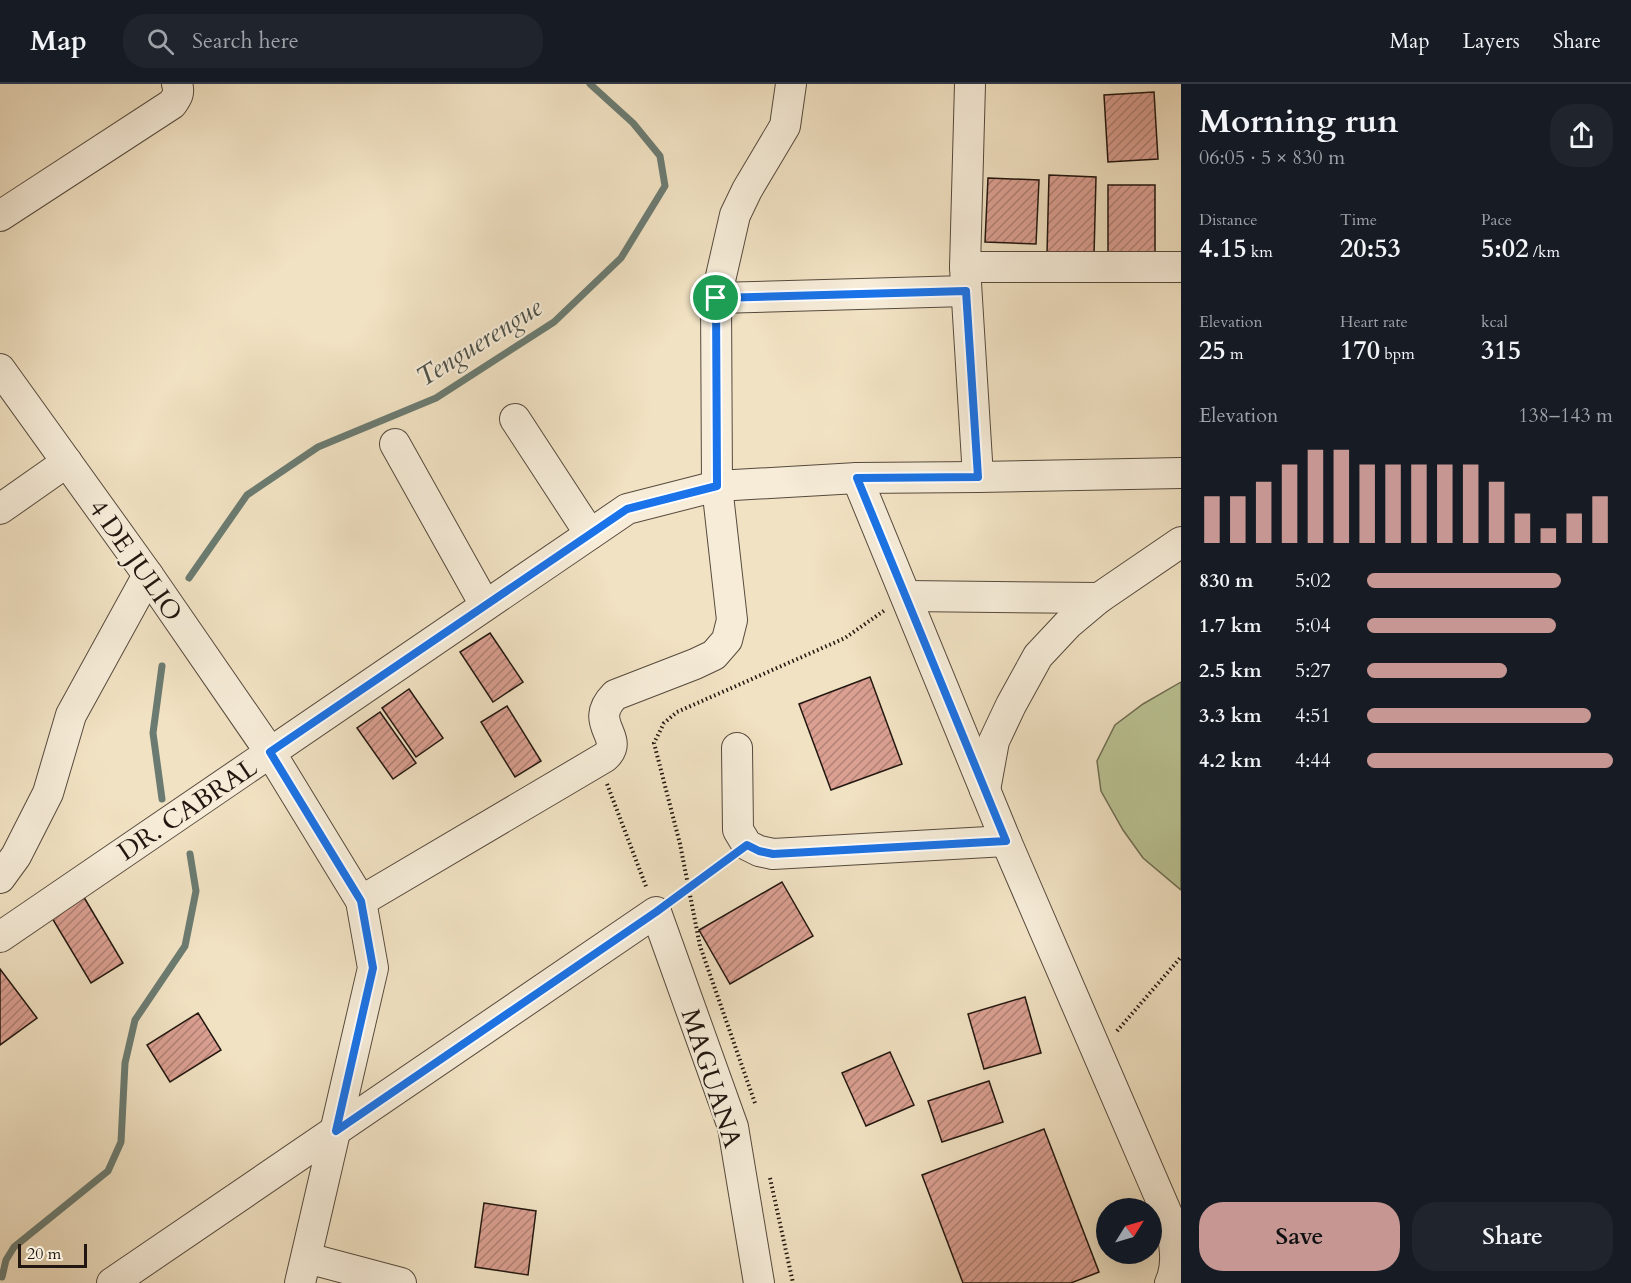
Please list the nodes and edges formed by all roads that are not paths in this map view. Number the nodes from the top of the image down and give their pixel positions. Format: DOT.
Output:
graph roads {
  1 [pos="177,84"];
  2 [pos="791,84"];
  3 [pos="970,84"];
  4 [pos="0,216"];
  5 [pos="1181,267"];
  6 [pos="965,279"];
  7 [pos="716,298"];
  8 [pos="0,369"];
  9 [pos="515,419"];
  10 [pos="395,444"];
  11 [pos="67,462"];
  12 [pos="1181,473"];
  13 [pos="978,477"];
  14 [pos="857,478"];
  15 [pos="717,486"];
  16 [pos="0,508"];
  17 [pos="590,534"];
  18 [pos="1181,542"];
  19 [pos="148,575"];
  20 [pos="906,596"];
  21 [pos="1099,598"];
  22 [pos="485,605"];
  23 [pos="737,748"];
  24 [pos="270,752"];
  25 [pos="985,790"];
  26 [pos="1006,841"];
  27 [pos="0,878"];
  28 [pos="361,901"];
  29 [pos="0,937"];
  30 [pos="336,1131"];
  31 [pos="1176,1220"];
  32 [pos="304,1271"];
  33 [pos="112,1283"];
  34 [pos="401,1283"];
  35 [pos="759,1283"];
  36 [pos="1170,1283"];
  1 -- 4 [label="street"];
  2 -- 7 [label="street"];
  3 -- 6 [label="street"];
  5 -- 6 [label="street"];
  6 -- 7 [label="street"];
  6 -- 13 [label="street"];
  7 -- 15 [label="street"];
  8 -- 11 [label="street, 4 DE JULIO"];
  9 -- 17 [label="street"];
  10 -- 22 [label="street"];
  11 -- 16 [label="street"];
  11 -- 19 [label="street, 4 DE JULIO"];
  12 -- 13 [label="street, DR. CABRAL"];
  13 -- 14 [label="street, DR. CABRAL"];
  14 -- 15 [label="street, DR. CABRAL"];
  14 -- 20 [label="street"];
  15 -- 17 [label="street, DR. CABRAL"];
  15 -- 28 [label="street"];
  17 -- 22 [label="street, DR. CABRAL"];
  18 -- 21 [label="street"];
  19 -- 24 [label="street, 4 DE JULIO"];
  19 -- 27 [label="street"];
  20 -- 21 [label="street"];
  20 -- 25 [label="street"];
  21 -- 25 [label="street"];
  22 -- 24 [label="street, DR. CABRAL"];
  23 -- 26 [label="street"];
  24 -- 28 [label="street, 4 DE JULIO"];
  24 -- 29 [label="street, DR. CABRAL"];
  25 -- 26 [label="street"];
  26 -- 31 [label="street"];
  28 -- 30 [label="street"];
  30 -- 32 [label="street"];
  30 -- 33 [label="street"];
  30 -- 35 [label="street, MAGUANA"];
  31 -- 36 [label="street"];
  32 -- 34 [label="street"];
}
